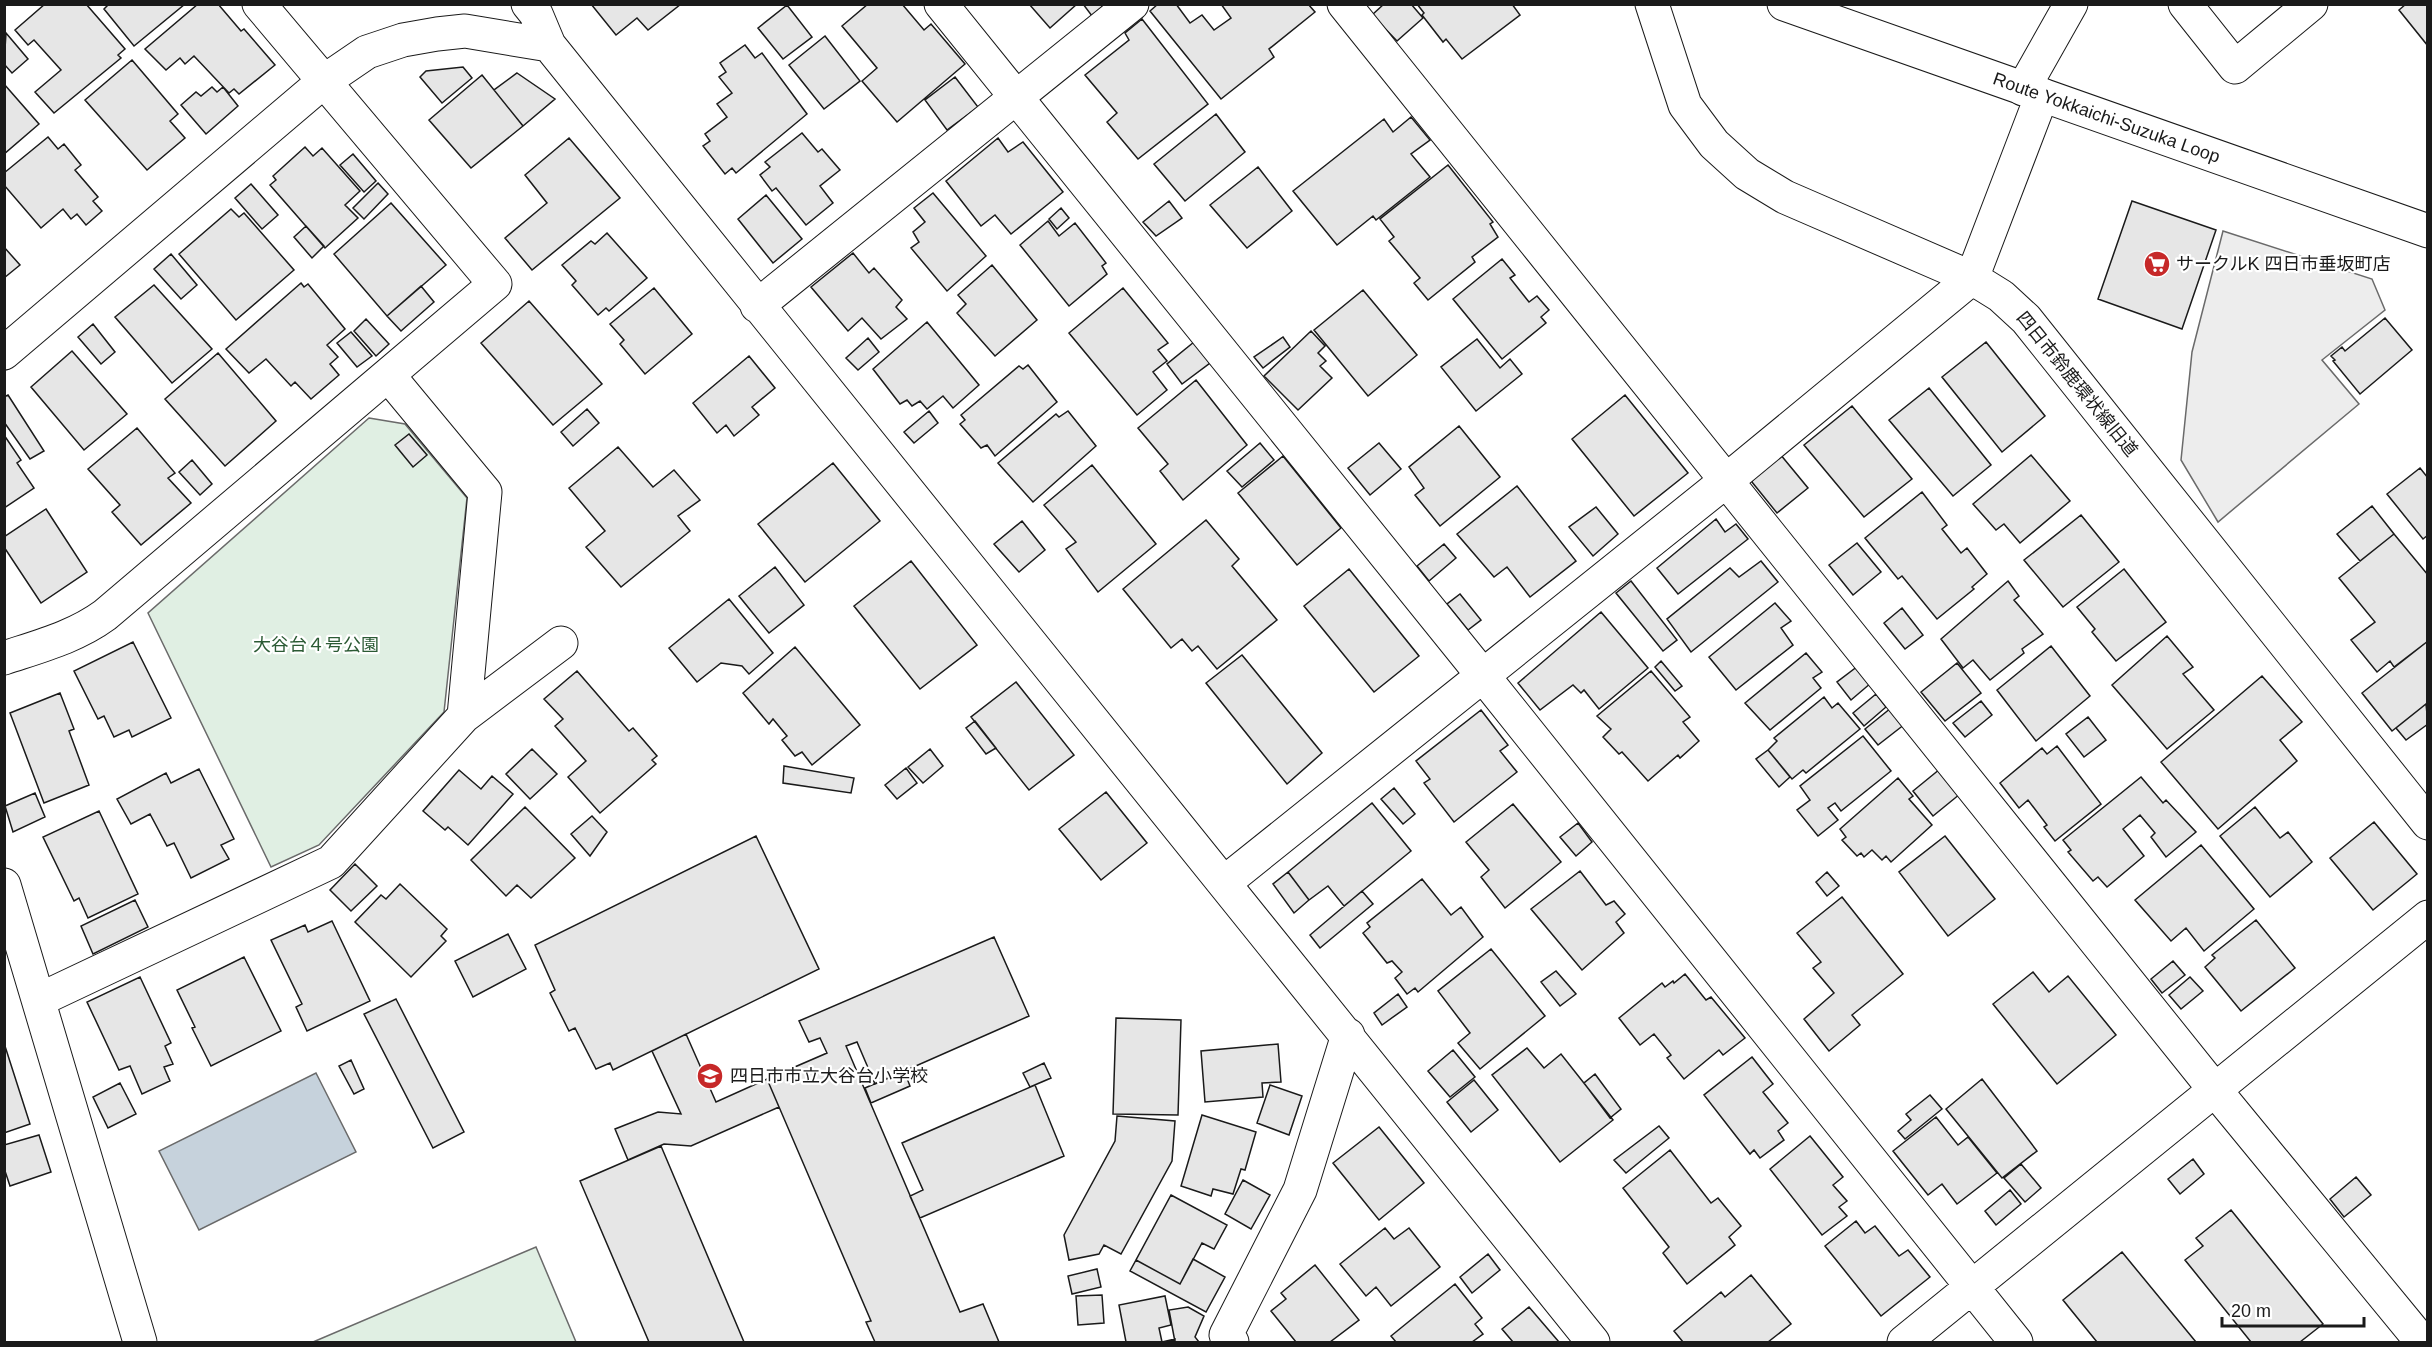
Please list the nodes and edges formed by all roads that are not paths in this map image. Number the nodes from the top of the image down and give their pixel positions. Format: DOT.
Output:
graph roads {
  1 [pos="259,4"];
  2 [pos="528,4"];
  3 [pos="941,4"];
  4 [pos="1131,4"];
  5 [pos="1344,4"];
  6 [pos="1652,4"];
  7 [pos="1784,4"];
  8 [pos="2072,4"];
  9 [pos="2185,4"];
  10 [pos="2310,4"];
  11 [pos="549,45"];
  12 [pos="323,82"];
  13 [pos="2033,92"];
  14 [pos="1016,98"];
  15 [pos="2427,231"];
  16 [pos="1972,278"];
  17 [pos="757,306"];
  18 [pos="4,353"];
  19 [pos="388,375"];
  20 [pos="1727,480"];
  21 [pos="561,643"];
  22 [pos="4,658"];
  23 [pos="1484,676"];
  24 [pos="464,716"];
  25 [pos="2427,823"];
  26 [pos="1224,883"];
  27 [pos="4,885"];
  28 [pos="2427,917"];
  29 [pos="39,1000"];
  30 [pos="1348,1035"];
  31 [pos="2215,1090"];
  32 [pos="1972,1288"];
  33 [pos="140,1342"];
  34 [pos="1232,1342"];
  35 [pos="1593,1342"];
  36 [pos="1904,1342"];
  37 [pos="2016,1342"];
  38 [pos="2422,1342"];
  1 -- 12 [label="street"];
  2 -- 11 [label="street"];
  3 -- 14 [label="street"];
  4 -- 14 [label="street"];
  5 -- 20 [label="street"];
  6 -- 16 [label="street, 四日市鈴鹿環状線旧道"];
  7 -- 13 [label="street, Route Yokkaichi-Suzuka Loop"];
  8 -- 13 [label="street"];
  9 -- 10 [label="street"];
  11 -- 12 [label="street"];
  11 -- 17 [label="street"];
  12 -- 18 [label="street"];
  12 -- 19 [label="street"];
  13 -- 15 [label="street, Route Yokkaichi-Suzuka Loop"];
  13 -- 16 [label="street"];
  14 -- 17 [label="street"];
  14 -- 23 [label="street"];
  16 -- 20 [label="street"];
  16 -- 25 [label="street, 四日市鈴鹿環状線旧道"];
  17 -- 26 [label="street"];
  19 -- 22 [label="street"];
  19 -- 24 [label="street"];
  20 -- 23 [label="street"];
  20 -- 31 [label="street"];
  21 -- 24 [label="street"];
  23 -- 26 [label="street"];
  23 -- 32 [label="street"];
  24 -- 29 [label="street"];
  26 -- 30 [label="street"];
  27 -- 29 [label="street"];
  28 -- 31 [label="street"];
  29 -- 33 [label="street"];
  30 -- 34 [label="street"];
  30 -- 35 [label="street"];
  31 -- 32 [label="street"];
  31 -- 38 [label="street"];
  32 -- 36 [label="street"];
  32 -- 37 [label="street"];
}
